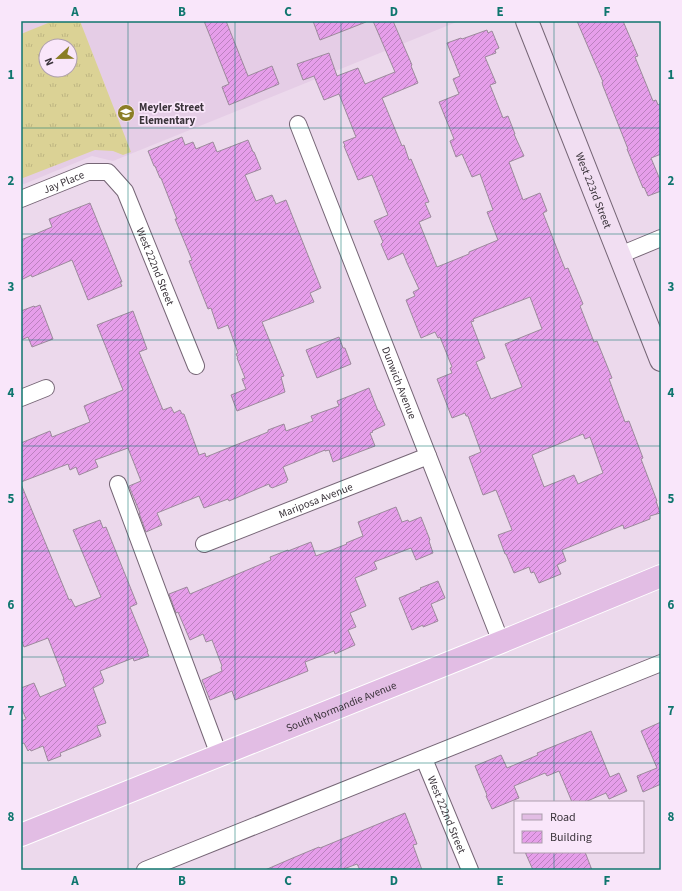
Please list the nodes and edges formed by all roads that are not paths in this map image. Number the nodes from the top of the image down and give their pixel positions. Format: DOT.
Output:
graph roads {
  1 [pos="527,21"];
  2 [pos="298,124"];
  3 [pos="108,172"];
  4 [pos="21,198"];
  5 [pos="661,238"];
  6 [pos="620,255"];
  7 [pos="661,360"];
  8 [pos="196,366"];
  9 [pos="46,388"];
  10 [pos="21,398"];
  11 [pos="428,456"];
  12 [pos="118,484"];
  13 [pos="204,544"];
  14 [pos="661,576"];
  15 [pos="501,642"];
  16 [pos="661,663"];
  17 [pos="219,755"];
  18 [pos="424,759"];
  19 [pos="21,835"];
  20 [pos="145,870"];
  21 [pos="470,870"];
  1 -- 6 [label="main road, West 223rd Street"];
  2 -- 11 [label="street, Dunwich Avenue"];
  3 -- 4 [label="street, Jay Place"];
  3 -- 8 [label="street, West 222nd Street"];
  5 -- 6 [label="street"];
  6 -- 7 [label="main road, West 223rd Street"];
  9 -- 10 [label="street"];
  11 -- 13 [label="street, Mariposa Avenue"];
  11 -- 15 [label="street, Dunwich Avenue"];
  12 -- 17 [label="street"];
  14 -- 15 [label="main road, South Normandie Avenue"];
  15 -- 17 [label="main road, South Normandie Avenue"];
  16 -- 18 [label="street"];
  17 -- 19 [label="main road, South Normandie Avenue"];
  18 -- 20 [label="street"];
  18 -- 21 [label="street, West 222nd Street"];
}
